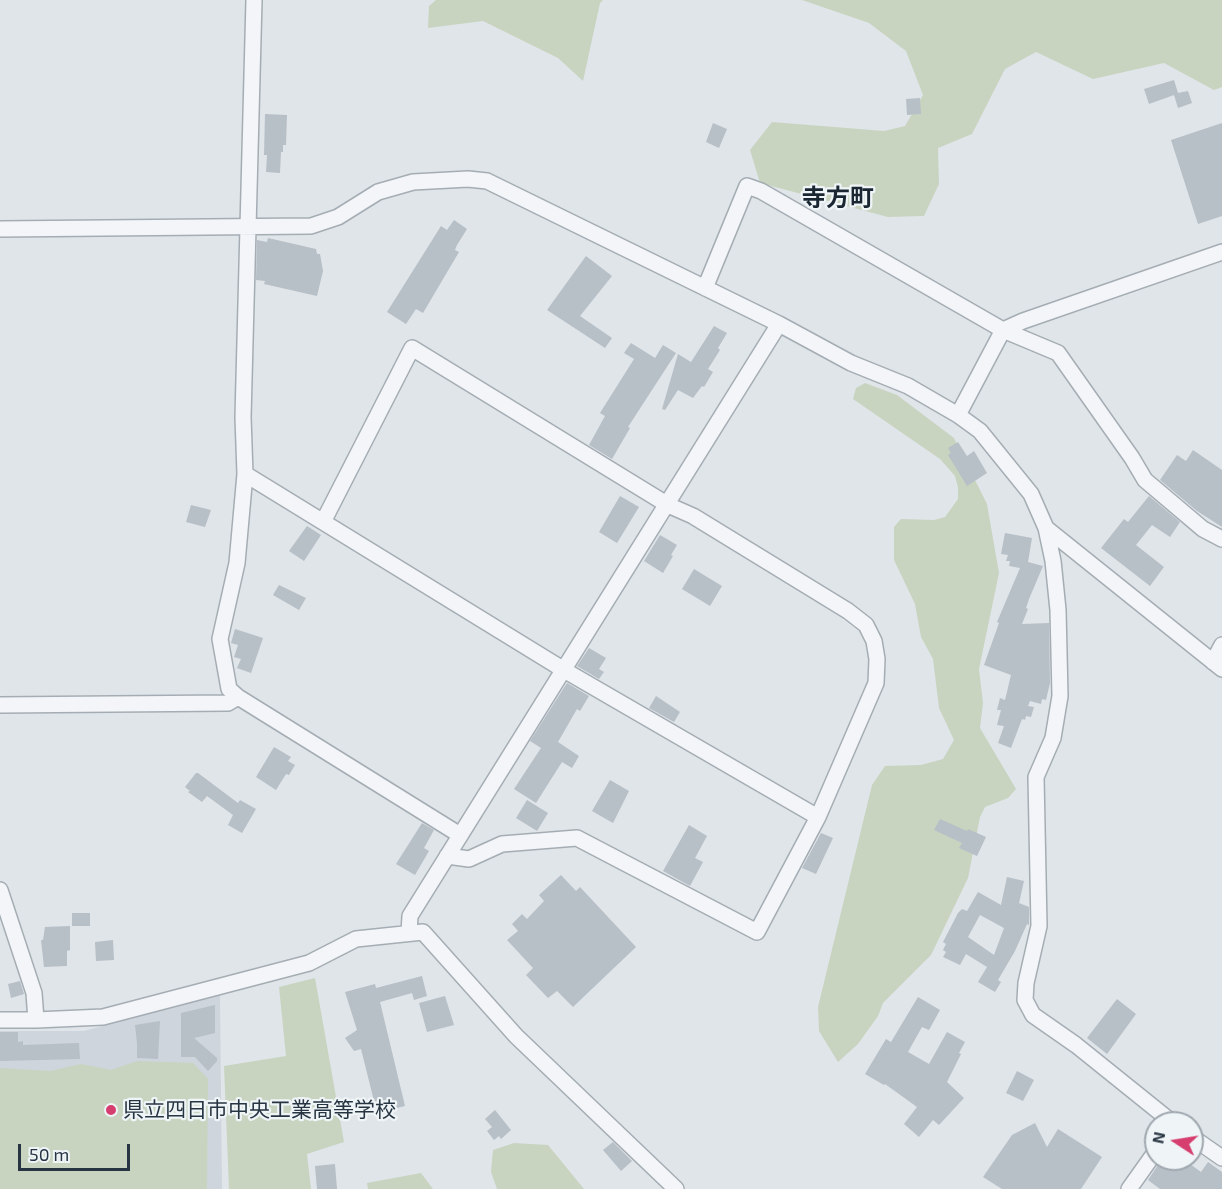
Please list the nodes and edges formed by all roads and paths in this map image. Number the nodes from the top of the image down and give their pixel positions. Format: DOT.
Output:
graph roads {
  1 [pos="254,0"];
  2 [pos="249,227"];
  3 [pos="0,229"];
  4 [pos="1222,252"];
  5 [pos="705,288"];
  6 [pos="779,324"];
  7 [pos="1003,330"];
  8 [pos="958,415"];
  9 [pos="245,474"];
  10 [pos="668,505"];
  11 [pos="323,522"];
  12 [pos="1046,528"];
  13 [pos="1222,539"];
  14 [pos="1222,645"];
  15 [pos="1218,665"];
  16 [pos="564,670"];
  17 [pos="238,697"];
  18 [pos="0,705"];
  19 [pos="816,816"];
  20 [pos="460,835"];
  21 [pos="447,856"];
  22 [pos="0,891"];
  23 [pos="409,933"];
  24 [pos="0,1020"];
  25 [pos="36,1020"];
  26 [pos="1158,1111"];
  27 [pos="1204,1145"];
  28 [pos="1222,1158"];
  29 [pos="1144,1168"];
  30 [pos="676,1189"];
  31 [pos="1129,1189"];
  1 -- 2 [label="street"];
  2 -- 3 [label="street"];
  2 -- 5 [label="street"];
  2 -- 9 [label="street"];
  4 -- 7 [label="street"];
  5 -- 6 [label="street"];
  5 -- 7 [label="street"];
  6 -- 8 [label="street"];
  6 -- 10 [label="street"];
  7 -- 8 [label="street"];
  7 -- 13 [label="street"];
  8 -- 12 [label="street"];
  9 -- 11 [label="street"];
  9 -- 17 [label="street"];
  10 -- 11 [label="street"];
  10 -- 16 [label="street"];
  10 -- 19 [label="street"];
  11 -- 16 [label="street"];
  12 -- 15 [label="street"];
  12 -- 26 [label="street"];
  14 -- 15 [label="street"];
  16 -- 19 [label="street"];
  16 -- 20 [label="street"];
  17 -- 18 [label="street"];
  17 -- 20 [label="street"];
  19 -- 21 [label="street"];
  20 -- 21 [label="street"];
  21 -- 23 [label="street"];
  22 -- 25 [label="street"];
  23 -- 25 [label="street"];
  23 -- 30 [label="street"];
  24 -- 25 [label="street"];
  27 -- 28 [label="street"];
  29 -- 31 [label="street"];
}
